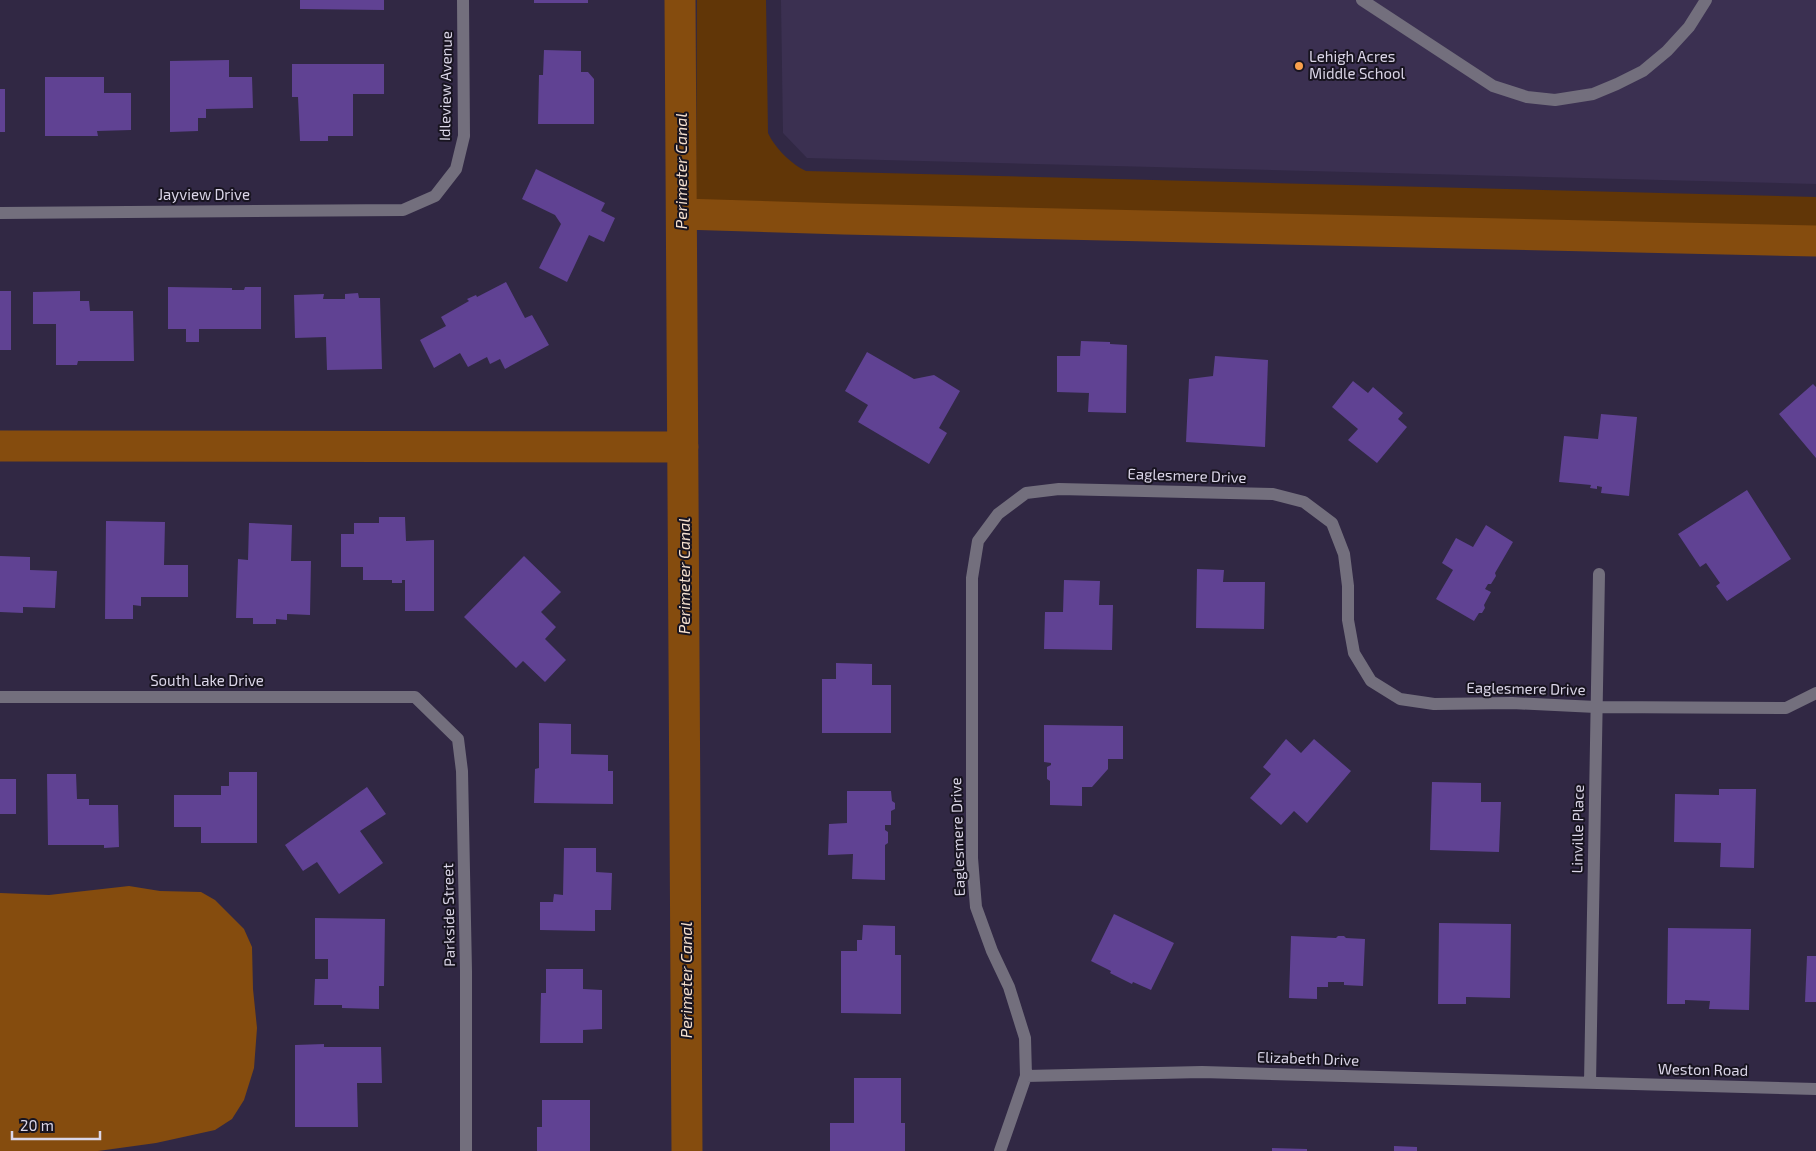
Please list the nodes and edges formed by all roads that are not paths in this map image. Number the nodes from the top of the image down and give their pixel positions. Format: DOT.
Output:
graph roads {
  1 [pos="463,0"];
  2 [pos="1362,0"];
  3 [pos="1706,0"];
  4 [pos="408,207"];
  5 [pos="0,213"];
  6 [pos="1599,574"];
  7 [pos="1816,693"];
  8 [pos="0,697"];
  9 [pos="415,697"];
  10 [pos="1596,707"];
  11 [pos="1026,1076"];
  12 [pos="1590,1083"];
  13 [pos="1816,1089"];
  14 [pos="466,1151"];
  15 [pos="1000,1151"];
  1 -- 4 [label="street, Idleview Avenue"];
  2 -- 3 [label="street"];
  4 -- 5 [label="street, Jayview Drive"];
  6 -- 10 [label="street, Linville Place"];
  7 -- 10 [label="street, Eaglesmere Drive"];
  8 -- 9 [label="street, South Lake Drive"];
  9 -- 14 [label="street, Parkside Street"];
  10 -- 11 [label="street, Eaglesmere Drive"];
  10 -- 12 [label="street, Linville Place"];
  11 -- 12 [label="street, Elizabeth Drive"];
  11 -- 15 [label="street"];
  12 -- 13 [label="street, Weston Road"];
}
